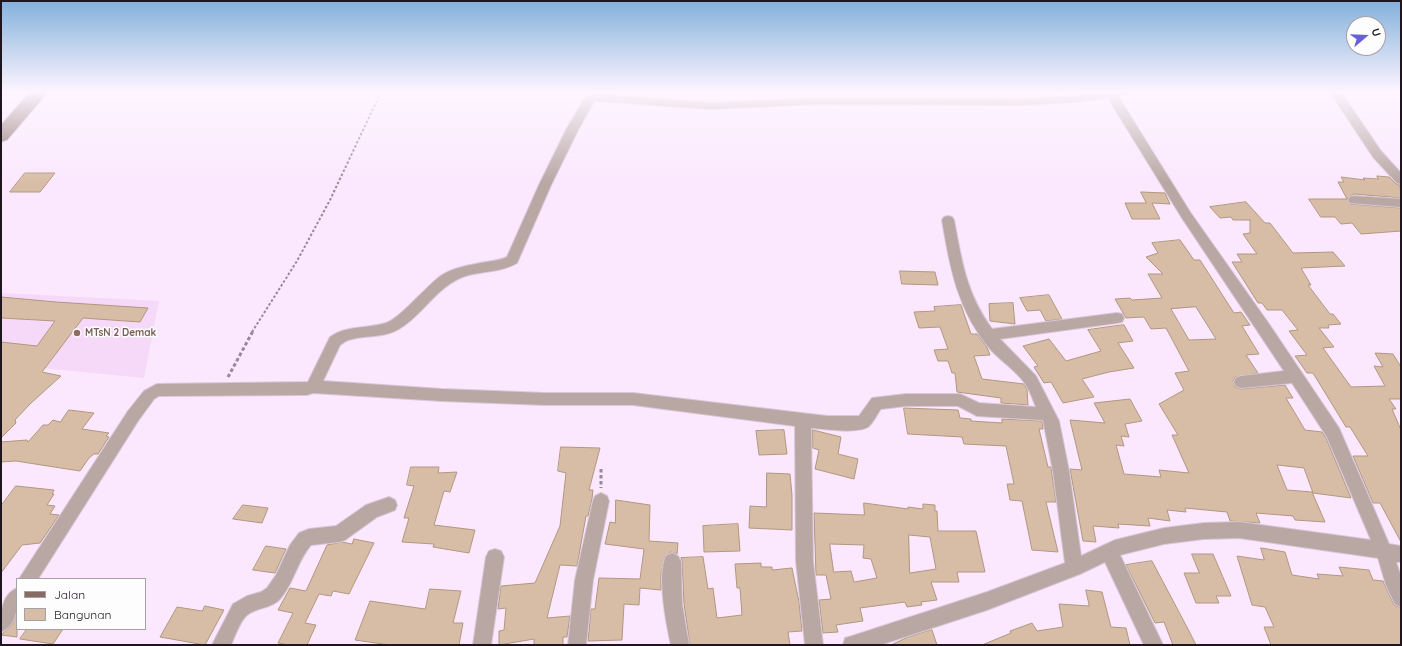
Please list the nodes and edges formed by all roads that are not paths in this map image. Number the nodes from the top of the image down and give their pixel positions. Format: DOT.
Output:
graph roads {
  1 [pos="13,122"];
  2 [pos="577,122"];
  3 [pos="1134,122"];
  4 [pos="1355,122"];
  5 [pos="1,136"];
  6 [pos="1401,180"];
  7 [pos="1354,200"];
  8 [pos="1401,203"];
  9 [pos="948,220"];
  10 [pos="1117,318"];
  11 [pos="989,335"];
  12 [pos="1296,376"];
  13 [pos="1241,382"];
  14 [pos="313,387"];
  15 [pos="1046,414"];
  16 [pos="803,420"];
  17 [pos="601,501"];
  18 [pos="389,505"];
  19 [pos="1109,551"];
  20 [pos="1392,553"];
  21 [pos="495,556"];
  22 [pos="672,562"];
  23 [pos="1074,568"];
  24 [pos="29,578"];
  25 [pos="1401,598"];
  26 [pos="16,599"];
  27 [pos="1,623"];
  28 [pos="885,640"];
  29 [pos="221,645"];
  30 [pos="482,645"];
  31 [pos="577,645"];
  32 [pos="680,645"];
  33 [pos="814,645"];
  34 [pos="852,645"];
  35 [pos="1154,645"];
  1 -- 5 [label="main road"];
  2 -- 14 [label="street"];
  3 -- 12 [label="street"];
  4 -- 6 [label="street"];
  7 -- 8 [label="street"];
  9 -- 11 [label="street"];
  10 -- 11 [label="street"];
  11 -- 15 [label="street"];
  12 -- 13 [label="street"];
  12 -- 20 [label="street"];
  14 -- 16 [label="street"];
  14 -- 24 [label="street"];
  15 -- 16 [label="street"];
  15 -- 23 [label="street"];
  16 -- 33 [label="street"];
  17 -- 31 [label="street"];
  18 -- 29 [label="street"];
  19 -- 20 [label="street"];
  19 -- 23 [label="street"];
  19 -- 35 [label="street"];
  20 -- 25 [label="street"];
  21 -- 30 [label="street"];
  22 -- 32 [label="street"];
  23 -- 28 [label="street"];
  26 -- 27 [label="street"];
  28 -- 34 [label="street"];
}
